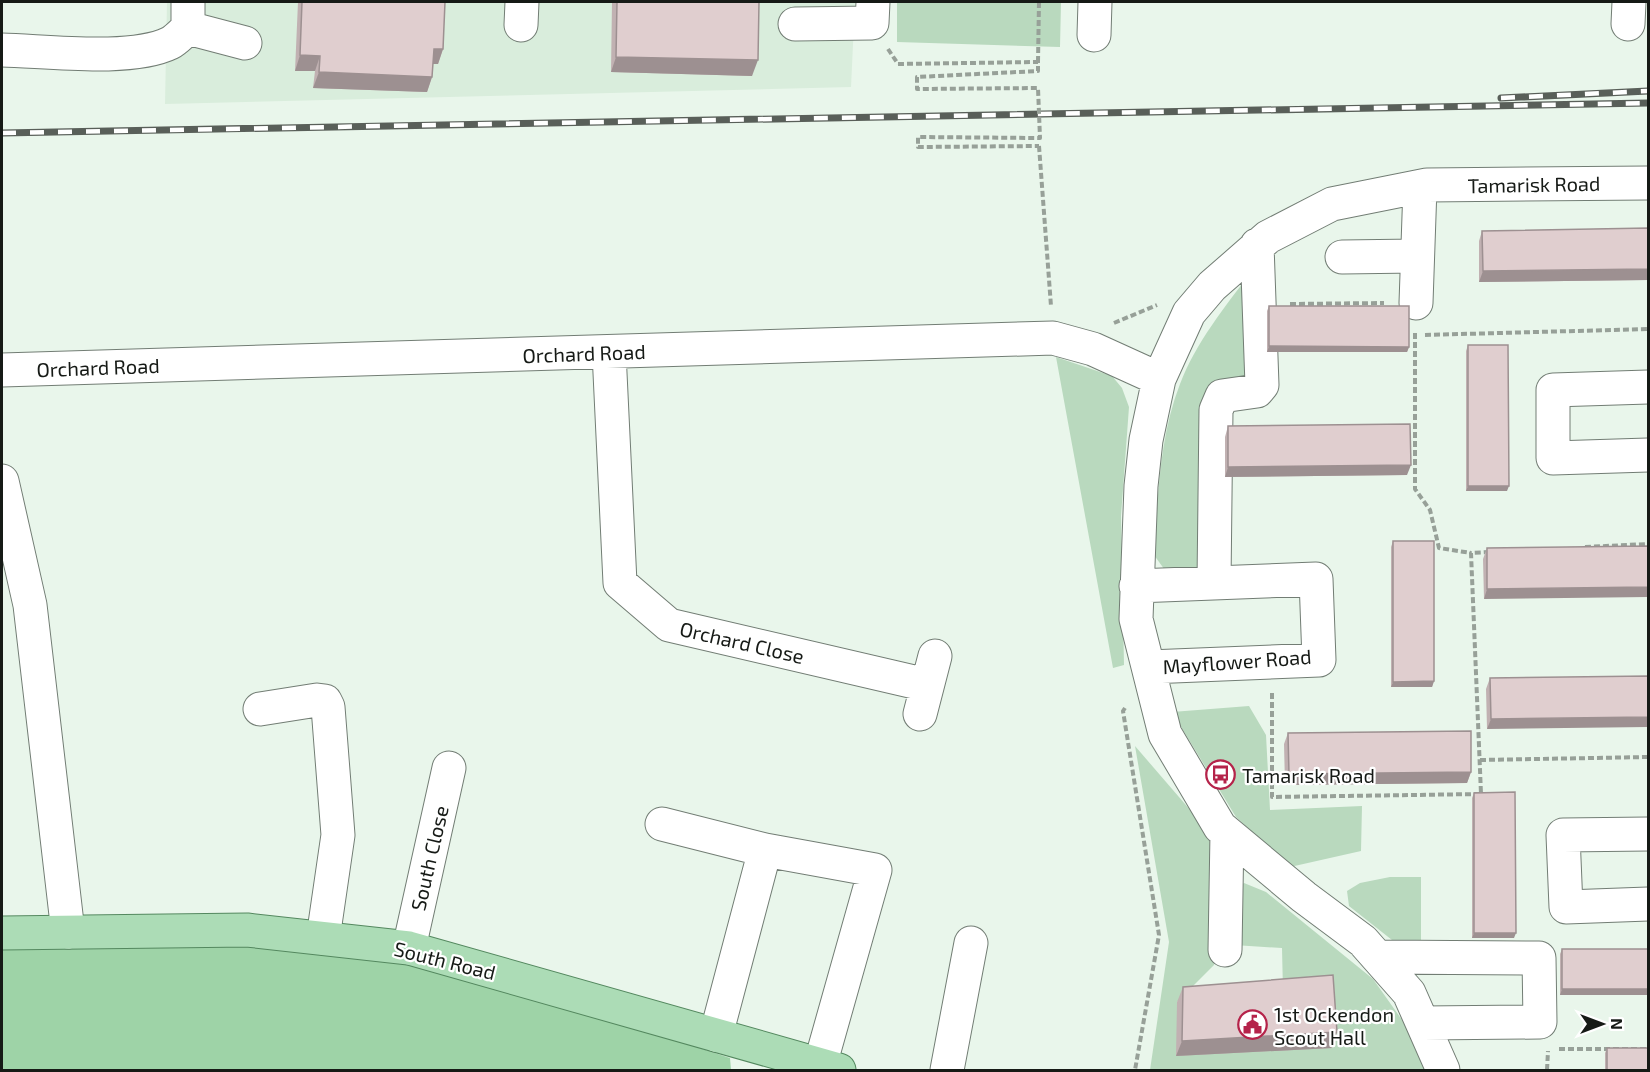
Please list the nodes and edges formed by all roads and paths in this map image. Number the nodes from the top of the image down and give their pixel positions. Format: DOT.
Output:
graph roads {
  1 [pos="873,2"];
  2 [pos="1039,2"];
  3 [pos="1095,2"];
  4 [pos="188,15"];
  5 [pos="795,24"];
  6 [pos="1094,35"];
  7 [pos="245,43"];
  8 [pos="2,50"];
  9 [pos="1038,62"];
  10 [pos="898,64"];
  11 [pos="1648,183"];
  12 [pos="1420,187"];
  13 [pos="1257,246"];
  14 [pos="1416,256"];
  15 [pos="1342,257"];
  16 [pos="1205,295"];
  17 [pos="1416,303"];
  18 [pos="1259,305"];
  19 [pos="1105,328"];
  20 [pos="1648,329"];
  21 [pos="1415,336"];
  22 [pos="1053,339"];
  23 [pos="609,352"];
  24 [pos="2,370"];
  25 [pos="1159,379"];
  26 [pos="1648,387"];
  27 [pos="1648,455"];
  28 [pos="2,481"];
  29 [pos="1648,544"];
  30 [pos="1578,548"];
  31 [pos="1495,551"];
  32 [pos="1472,553"];
  33 [pos="1214,583"];
  34 [pos="1136,586"];
  35 [pos="1272,662"];
  36 [pos="1149,666"];
  37 [pos="927,685"];
  38 [pos="260,709"];
  39 [pos="1648,757"];
  40 [pos="1480,759"];
  41 [pos="449,768"];
  42 [pos="662,824"];
  43 [pos="1227,833"];
  44 [pos="1648,834"];
  45 [pos="765,850"];
  46 [pos="1648,904"];
  47 [pos="68,932"];
  48 [pos="2,933"];
  49 [pos="323,938"];
  50 [pos="971,943"];
  51 [pos="409,948"];
  52 [pos="1225,950"];
  53 [pos="1379,957"];
  54 [pos="1423,1023"];
  55 [pos="716,1035"];
  56 [pos="1547,1049"];
  57 [pos="1648,1049"];
  58 [pos="830,1068"];
  59 [pos="947,1071"];
  60 [pos="1135,1071"];
  61 [pos="1443,1071"];
  1 -- 5 [label="street"];
  2 -- 9 [label="path"];
  3 -- 6 [label="street"];
  4 -- 7 [label="street"];
  4 -- 8 [label="street"];
  9 -- 10 [label="path, bridge"];
  9 -- 22 [label="path, bridge"];
  11 -- 12 [label="street, Tamarisk Road"];
  12 -- 13 [label="street, Tamarisk Road"];
  12 -- 14 [label="street"];
  13 -- 16 [label="street, Tamarisk Road"];
  13 -- 18 [label="street"];
  14 -- 15 [label="street"];
  14 -- 17 [label="street"];
  16 -- 19 [label="path"];
  16 -- 25 [label="street, Tamarisk Road"];
  17 -- 18 [label="path"];
  17 -- 21 [label="path"];
  18 -- 33 [label="street"];
  20 -- 21 [label="path"];
  21 -- 32 [label="path"];
  22 -- 23 [label="street, Orchard Road"];
  22 -- 25 [label="street, Orchard Road"];
  23 -- 24 [label="street, Orchard Road"];
  23 -- 37 [label="street, Orchard Close"];
  25 -- 34 [label="street, Tamarisk Road"];
  26 -- 27 [label="street"];
  28 -- 47 [label="street"];
  29 -- 30 [label="path"];
  31 -- 32 [label="path"];
  32 -- 40 [label="path"];
  33 -- 34 [label="street, Mayflower Road"];
  33 -- 35 [label="street, Mayflower Road"];
  34 -- 36 [label="street, Tamarisk Road"];
  35 -- 36 [label="street, Mayflower Road"];
  35 -- 40 [label="path"];
  36 -- 43 [label="street, Tamarisk Road"];
  36 -- 60 [label="path"];
  38 -- 49 [label="street"];
  39 -- 40 [label="path"];
  41 -- 51 [label="street, South Close"];
  42 -- 45 [label="street"];
  43 -- 52 [label="street"];
  43 -- 53 [label="street, Tamarisk Road"];
  44 -- 46 [label="street"];
  45 -- 55 [label="street"];
  45 -- 58 [label="street"];
  47 -- 48 [label="main road, South Road"];
  47 -- 49 [label="main road, South Road"];
  49 -- 51 [label="main road, South Road"];
  50 -- 59 [label="street"];
  51 -- 55 [label="main road, South Road"];
  53 -- 54 [label="street, Tamarisk Road"];
  53 -- 54 [label="street"];
  54 -- 61 [label="street, Tamarisk Road"];
  55 -- 58 [label="main road, South Road"];
  56 -- 57 [label="path"];
}
